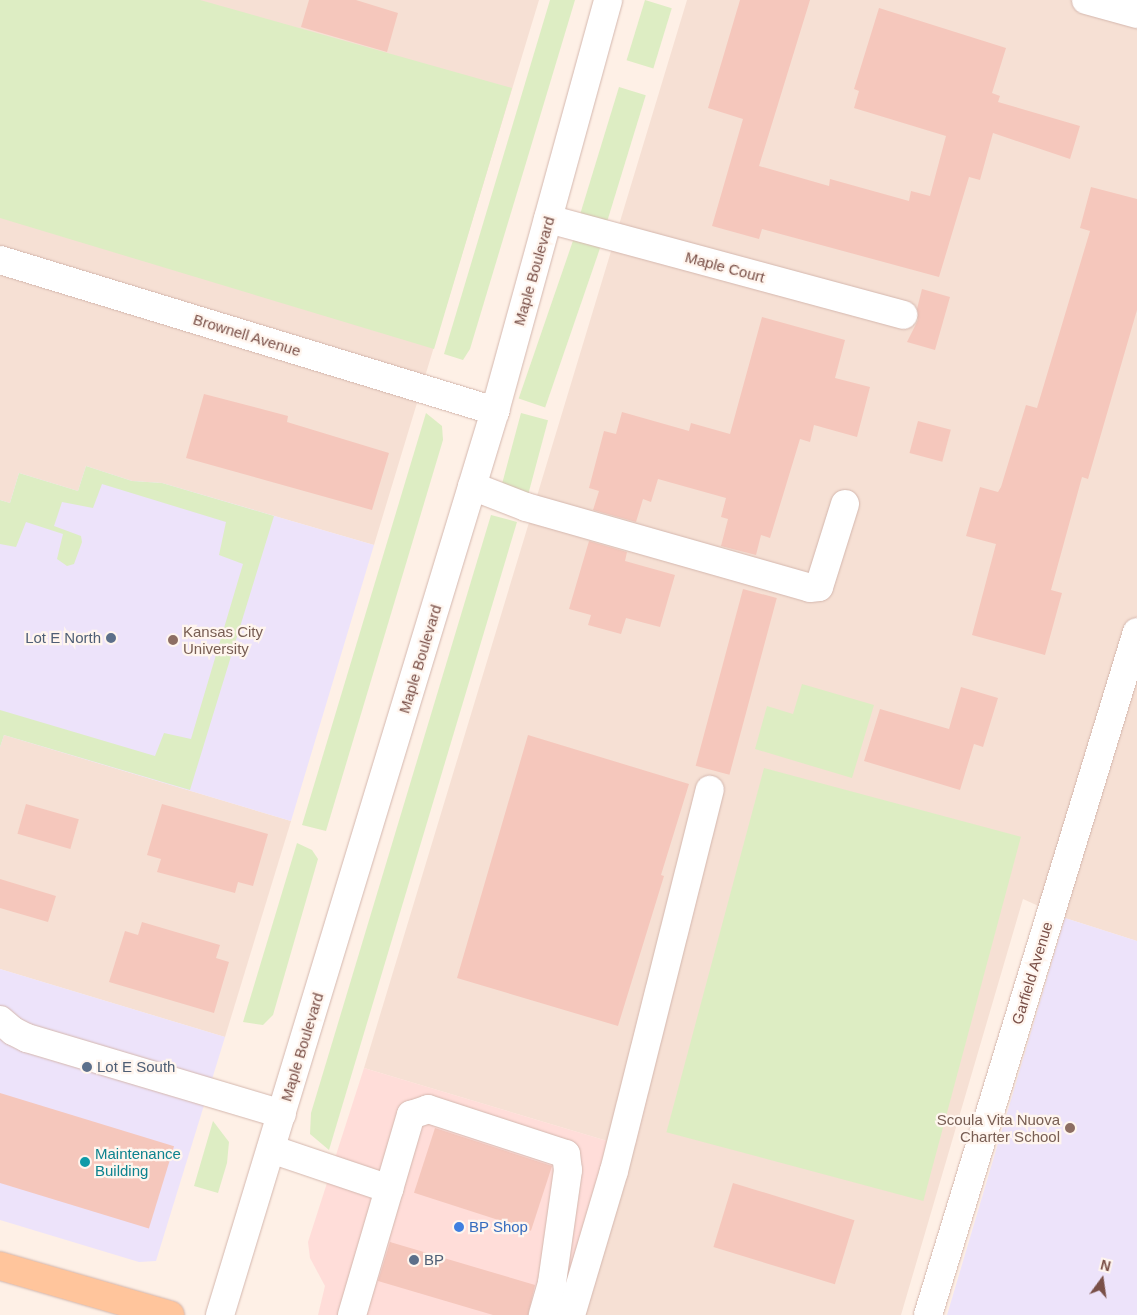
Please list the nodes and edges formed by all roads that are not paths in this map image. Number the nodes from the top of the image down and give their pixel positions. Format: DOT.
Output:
graph roads {
  1 [pos="608,0"];
  2 [pos="1086,0"];
  3 [pos="1137,14"];
  4 [pos="548,219"];
  5 [pos="0,260"];
  6 [pos="903,315"];
  7 [pos="494,411"];
  8 [pos="472,486"];
  9 [pos="844,504"];
  10 [pos="1137,632"];
  11 [pos="710,790"];
  12 [pos="0,1020"];
  13 [pos="282,1114"];
  14 [pos="271,1149"];
  15 [pos="389,1189"];
  16 [pos="0,1266"];
  17 [pos="170,1315"];
  18 [pos="220,1315"];
  19 [pos="352,1315"];
  20 [pos="543,1315"];
  21 [pos="571,1315"];
  22 [pos="928,1315"];
  1 -- 4 [label="street, Maple Boulevard"];
  2 -- 3 [label="street"];
  4 -- 6 [label="street, Maple Court"];
  4 -- 7 [label="street, Maple Boulevard"];
  5 -- 7 [label="street, Brownell Avenue"];
  7 -- 8 [label="street, Maple Boulevard"];
  8 -- 9 [label="street"];
  8 -- 13 [label="street, Maple Boulevard"];
  10 -- 22 [label="street, Garfield Avenue"];
  11 -- 21 [label="street"];
  12 -- 13 [label="street"];
  13 -- 14 [label="street, Maple Boulevard"];
  14 -- 15 [label="street"];
  14 -- 18 [label="street, Maple Boulevard"];
  15 -- 19 [label="street"];
  15 -- 20 [label="street"];
  16 -- 17 [label="main road"];
}
